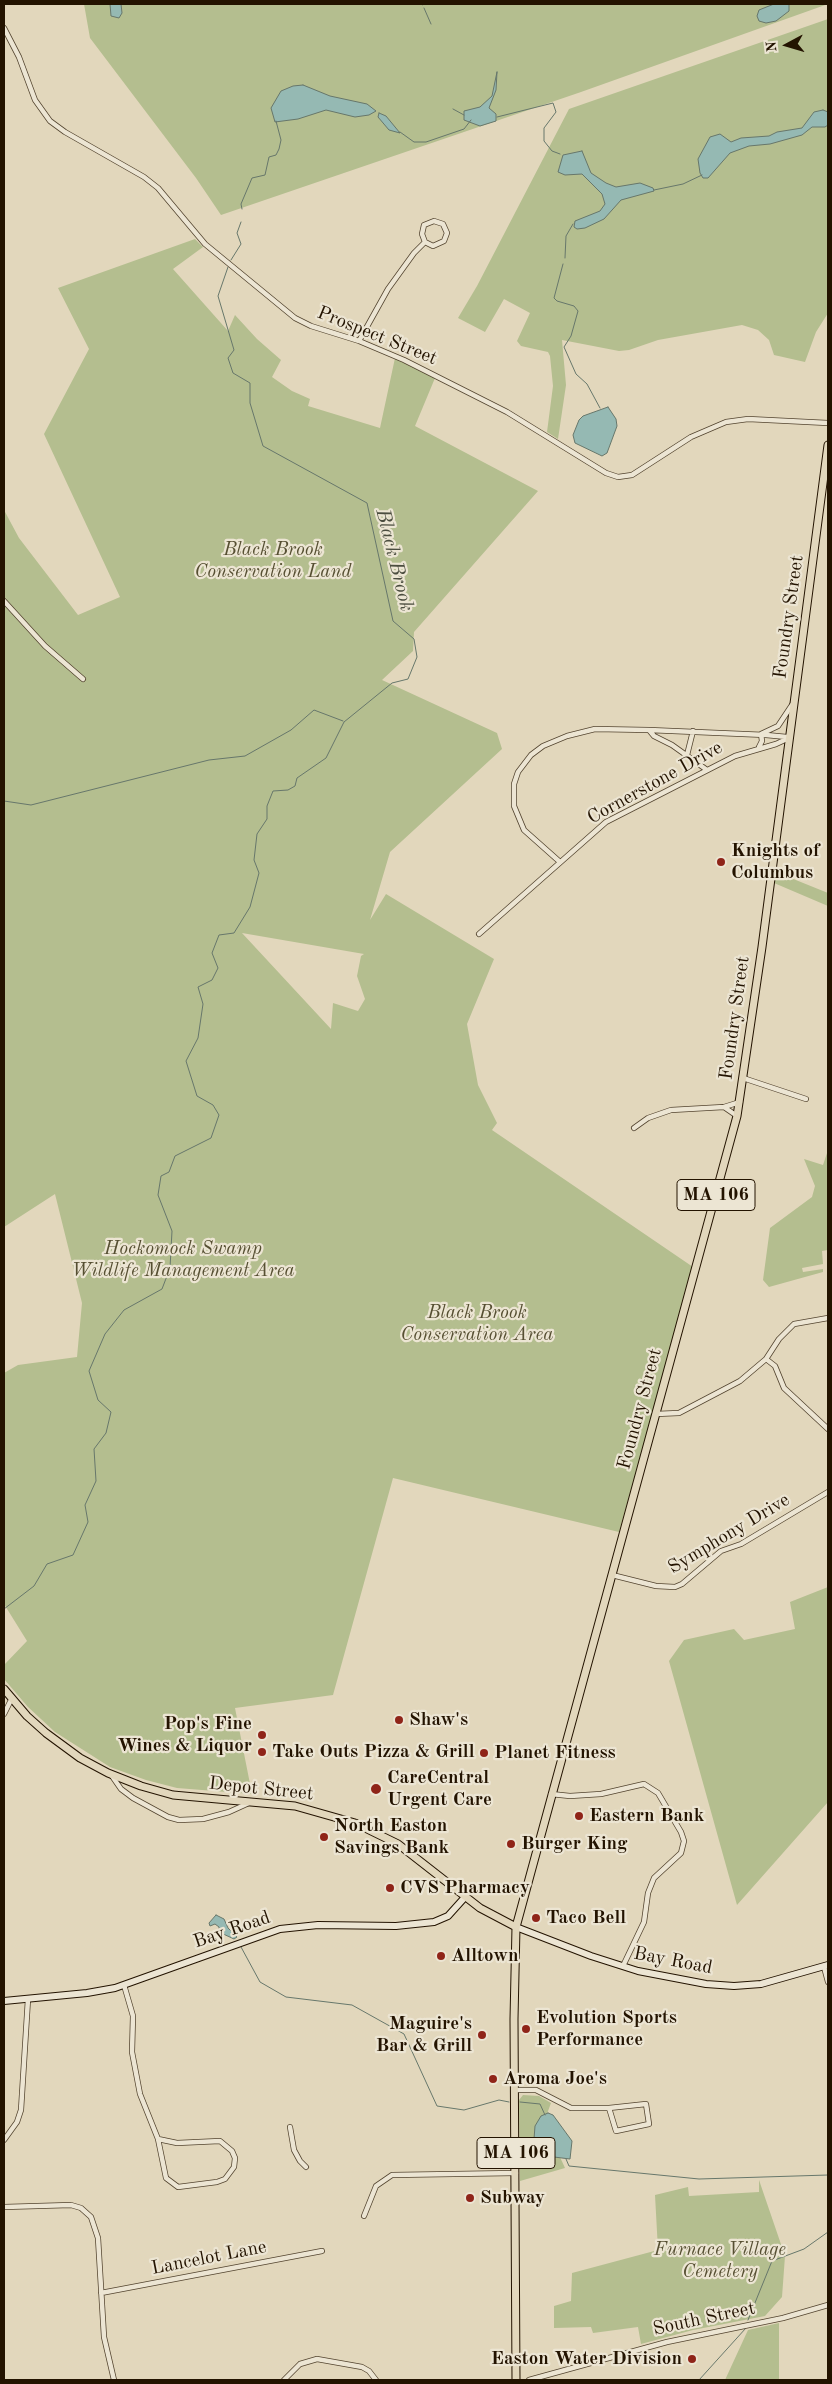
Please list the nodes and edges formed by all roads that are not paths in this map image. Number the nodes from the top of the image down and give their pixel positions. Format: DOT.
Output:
graph roads {
  1 [pos="4,28"];
  2 [pos="425,242"];
  3 [pos="359,341"];
  4 [pos="828,423"];
  5 [pos="828,445"];
  6 [pos="4,601"];
  7 [pos="83,679"];
  8 [pos="794,702"];
  9 [pos="649,730"];
  10 [pos="693,732"];
  11 [pos="761,734"];
  12 [pos="789,738"];
  13 [pos="759,747"];
  14 [pos="687,755"];
  15 [pos="707,770"];
  16 [pos="560,862"];
  17 [pos="479,934"];
  18 [pos="743,1078"];
  19 [pos="806,1099"];
  20 [pos="740,1102"];
  21 [pos="724,1107"];
  22 [pos="737,1116"];
  23 [pos="634,1128"];
  24 [pos="828,1318"];
  25 [pos="766,1359"];
  26 [pos="656,1414"];
  27 [pos="828,1429"];
  28 [pos="828,1492"];
  29 [pos="612,1575"];
  30 [pos="4,1688"];
  31 [pos="12,1698"];
  32 [pos="4,1714"];
  33 [pos="112,1774"];
  34 [pos="551,1794"];
  35 [pos="253,1802"];
  36 [pos="466,1896"];
  37 [pos="516,1927"];
  38 [pos="623,1966"];
  39 [pos="826,1966"];
  40 [pos="828,1982"];
  41 [pos="124,1985"];
  42 [pos="28,1999"];
  43 [pos="4,2002"];
  44 [pos="516,2090"];
  45 [pos="609,2108"];
  46 [pos="290,2127"];
  47 [pos="158,2139"];
  48 [pos="4,2140"];
  49 [pos="306,2167"];
  50 [pos="516,2173"];
  51 [pos="4,2207"];
  52 [pos="364,2216"];
  53 [pos="322,2251"];
  54 [pos="101,2292"];
  55 [pos="828,2306"];
  56 [pos="114,2380"];
  57 [pos="284,2380"];
  58 [pos="376,2380"];
  59 [pos="516,2380"];
  60 [pos="529,2380"];
  1 -- 3 [label="street, Prospect Street"];
  2 -- 2 [label="street"];
  2 -- 3 [label="street"];
  3 -- 4 [label="street, Prospect Street"];
  5 -- 8 [label="main road, Foundry Street / MA 106"];
  6 -- 7 [label="street"];
  8 -- 11 [label="street"];
  8 -- 12 [label="main road, Foundry Street / MA 106"];
  9 -- 10 [label="street"];
  9 -- 14 [label="street"];
  9 -- 16 [label="street"];
  10 -- 11 [label="street"];
  10 -- 14 [label="street"];
  11 -- 12 [label="street"];
  11 -- 13 [label="street"];
  12 -- 13 [label="street, Cornerstone Drive"];
  12 -- 18 [label="main road, Foundry Street / MA 106"];
  13 -- 15 [label="street, Cornerstone Drive"];
  14 -- 15 [label="street"];
  15 -- 16 [label="street, Cornerstone Drive"];
  16 -- 17 [label="street, Cornerstone Drive"];
  18 -- 19 [label="street"];
  18 -- 20 [label="main road, Foundry Street / MA 106"];
  20 -- 21 [label="street"];
  20 -- 22 [label="main road, Foundry Street / MA 106"];
  21 -- 22 [label="street"];
  21 -- 23 [label="street"];
  22 -- 26 [label="main road, Foundry Street / MA 106"];
  24 -- 25 [label="street"];
  25 -- 26 [label="street"];
  25 -- 27 [label="street"];
  26 -- 29 [label="main road, Foundry Street / MA 106"];
  28 -- 29 [label="street, Symphony Drive"];
  29 -- 34 [label="main road, Foundry Street / MA 106"];
  30 -- 31 [label="main road, Depot Street"];
  31 -- 32 [label="street"];
  31 -- 33 [label="main road, Depot Street"];
  33 -- 35 [label="main road, Depot Street"];
  33 -- 35 [label="street"];
  34 -- 37 [label="main road, Foundry Street / MA 106"];
  34 -- 38 [label="street"];
  35 -- 36 [label="main road, Depot Street"];
  36 -- 37 [label="main road, Depot Street"];
  36 -- 41 [label="main road, Bay Road"];
  37 -- 38 [label="main road, Bay Road"];
  37 -- 44 [label="main road, Foundry Street / MA 106"];
  38 -- 39 [label="main road, Bay Road"];
  39 -- 40 [label="street"];
  41 -- 42 [label="main road, Bay Road"];
  41 -- 47 [label="street"];
  42 -- 43 [label="main road, Bay Road"];
  42 -- 48 [label="street"];
  44 -- 45 [label="street"];
  44 -- 50 [label="main road, Foundry Street / MA 106"];
  45 -- 45 [label="street"];
  46 -- 49 [label="street"];
  47 -- 47 [label="street"];
  50 -- 52 [label="street"];
  50 -- 59 [label="main road, Foundry Street / MA 106"];
  51 -- 54 [label="street"];
  53 -- 54 [label="street, Lancelot Lane"];
  54 -- 56 [label="street"];
  55 -- 60 [label="street, South Street"];
  57 -- 58 [label="street"];
}
